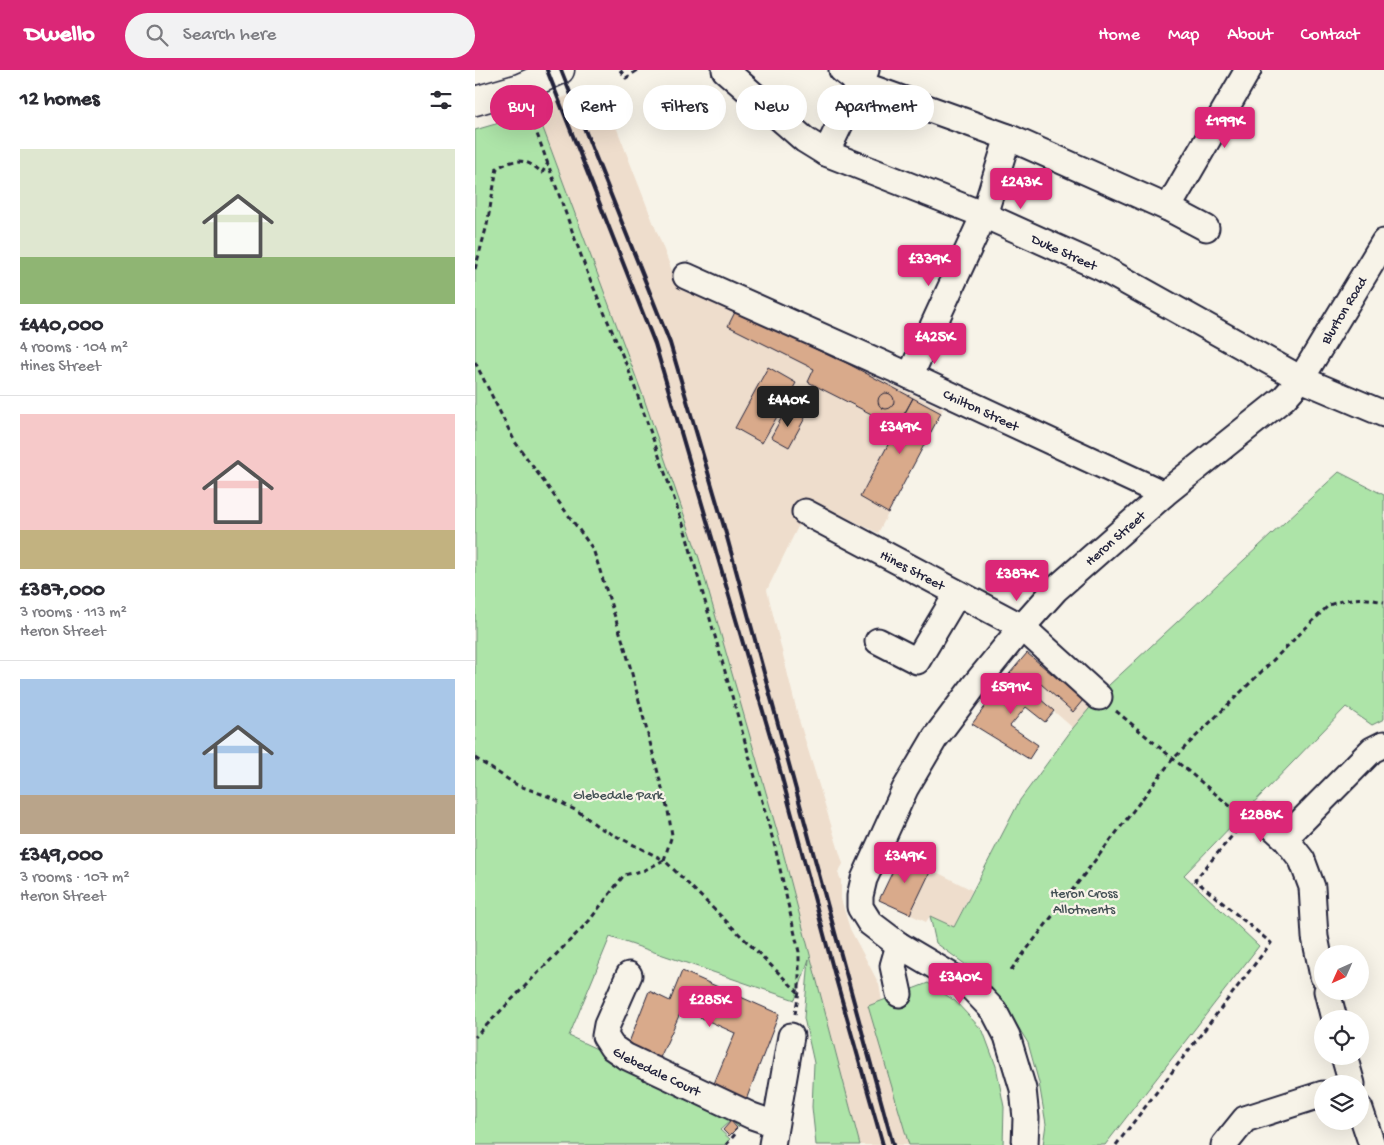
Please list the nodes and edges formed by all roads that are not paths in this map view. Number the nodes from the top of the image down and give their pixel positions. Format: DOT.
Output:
graph roads {
  1 [pos="559,70"];
  2 [pos="725,70"];
  3 [pos="1248,70"];
  4 [pos="856,75"];
  5 [pos="477,96"];
  6 [pos="1008,137"];
  7 [pos="825,153"];
  8 [pos="1167,208"];
  9 [pos="984,215"];
  10 [pos="1206,228"];
  11 [pos="1384,242"];
  12 [pos="687,276"];
  13 [pos="910,376"];
  14 [pos="1301,379"];
  15 [pos="1384,414"];
  16 [pos="1164,494"];
  17 [pos="805,512"];
  18 [pos="957,594"];
  19 [pos="1022,627"];
  20 [pos="878,642"];
  21 [pos="1099,697"];
  22 [pos="1384,744"];
  23 [pos="1263,818"];
  24 [pos="1285,838"];
  25 [pos="899,945"];
  26 [pos="1317,945"];
  27 [pos="629,975"];
  28 [pos="899,994"];
  29 [pos="791,1036"];
  30 [pos="1314,1097"];
  31 [pos="1367,1130"];
  32 [pos="773,1135"];
  33 [pos="1025,1145"];
  34 [pos="1224,1145"];
  35 [pos="1372,1145"];
  1 -- 5 [label="main road"];
  2 -- 7 [label="street, Duke Street"];
  3 -- 8 [label="street"];
  4 -- 6 [label="street"];
  4 -- 7 [label="street"];
  6 -- 8 [label="street"];
  6 -- 9 [label="street"];
  7 -- 9 [label="street, Duke Street"];
  8 -- 10 [label="street"];
  9 -- 13 [label="street"];
  9 -- 14 [label="street, Duke Street"];
  11 -- 14 [label="street, Blurton Road"];
  12 -- 13 [label="street, Chilton Street"];
  13 -- 16 [label="street, Chilton Street"];
  14 -- 15 [label="street, Duke Street"];
  14 -- 16 [label="street, Heron Street"];
  16 -- 19 [label="street, Heron Street"];
  17 -- 18 [label="street, Hines Street"];
  18 -- 19 [label="street, Hines Street"];
  18 -- 20 [label="street"];
  19 -- 21 [label="street, Hines Street"];
  19 -- 25 [label="street, Heron Street"];
  22 -- 24 [label="street"];
  23 -- 24 [label="street"];
  24 -- 26 [label="street"];
  25 -- 28 [label="street"];
  25 -- 33 [label="street"];
  27 -- 32 [label="street, Glebedale Court"];
  29 -- 32 [label="street"];
  30 -- 34 [label="street"];
  31 -- 35 [label="street"];
}
